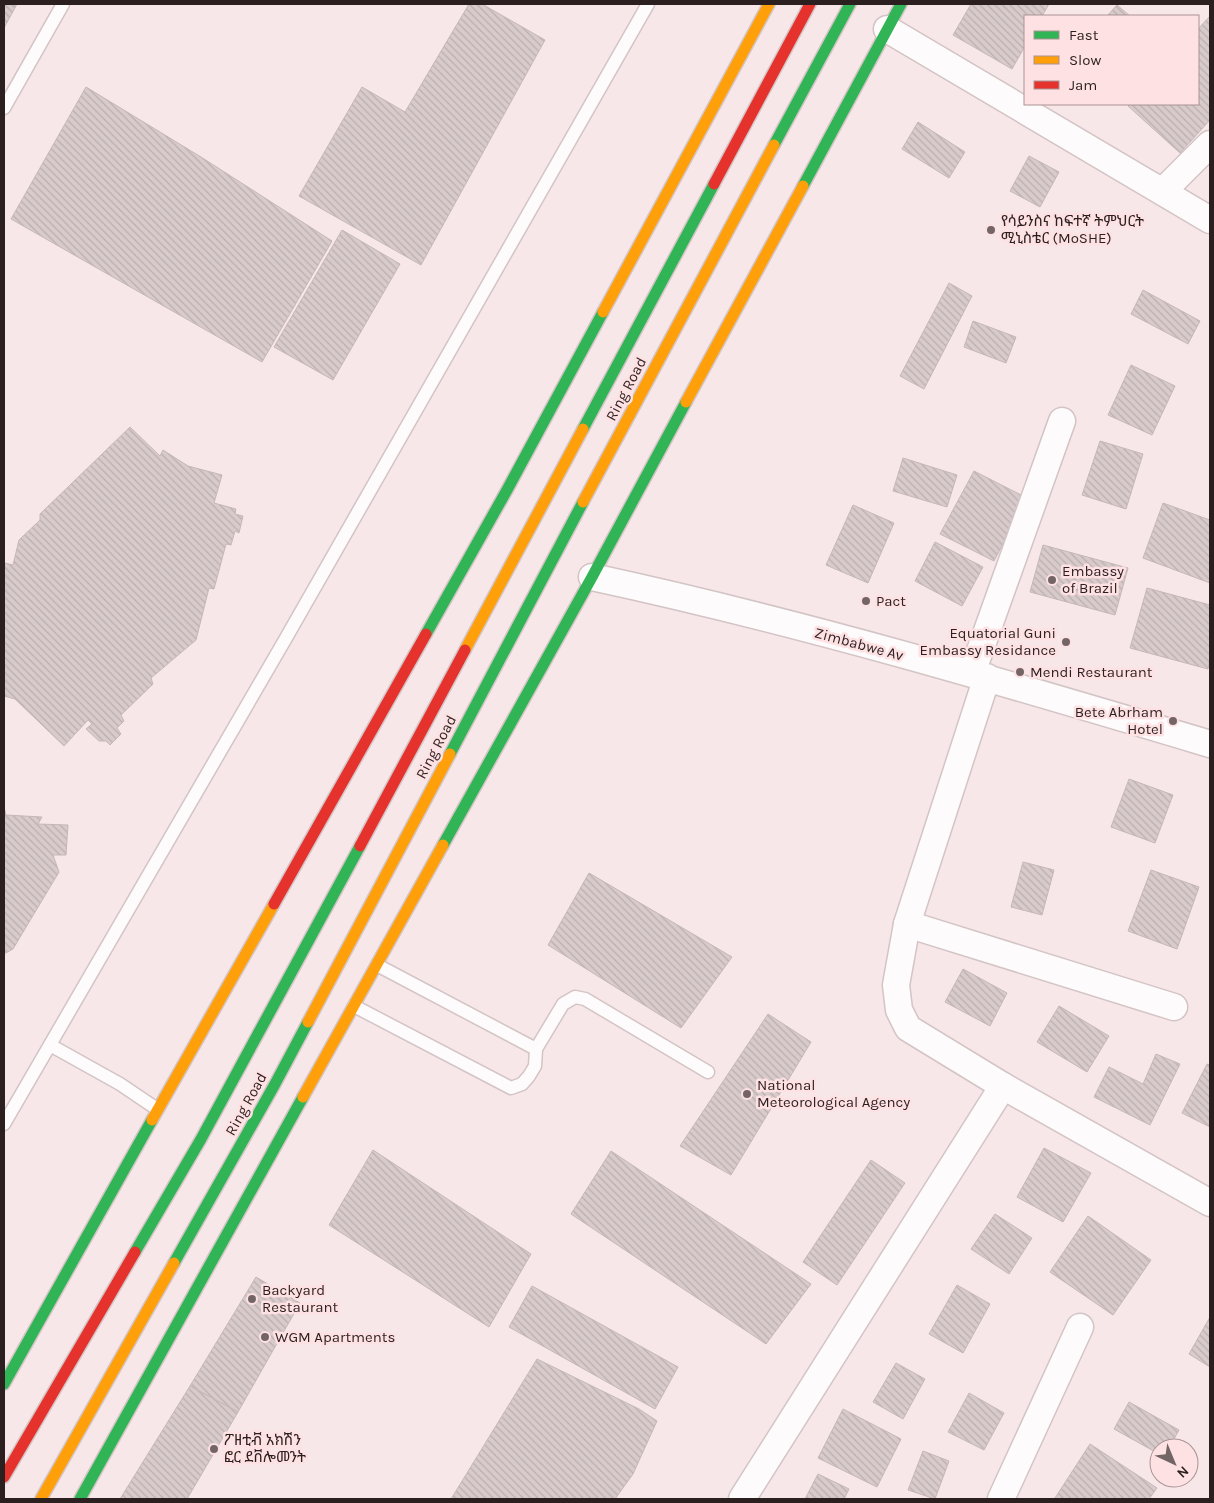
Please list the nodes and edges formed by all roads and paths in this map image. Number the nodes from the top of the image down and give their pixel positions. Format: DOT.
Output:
graph roads {
  1 [pos="62,4"];
  2 [pos="648,4"];
  3 [pos="769,4"];
  4 [pos="810,4"];
  5 [pos="850,4"];
  6 [pos="901,4"];
  7 [pos="888,29"];
  8 [pos="4,108"];
  9 [pos="1210,144"];
  10 [pos="1162,191"];
  11 [pos="1210,220"];
  12 [pos="1062,421"];
  13 [pos="592,578"];
  14 [pos="979,675"];
  15 [pos="1210,744"];
  16 [pos="907,924"];
  17 [pos="377,965"];
  18 [pos="354,1006"];
  19 [pos="1174,1007"];
  20 [pos="50,1045"];
  21 [pos="536,1049"];
  22 [pos="708,1072"];
  23 [pos="1003,1086"];
  24 [pos="157,1109"];
  25 [pos="4,1124"];
  26 [pos="1210,1203"];
  27 [pos="1080,1327"];
  28 [pos="4,1384"];
  29 [pos="4,1477"];
  30 [pos="41,1499"];
  31 [pos="80,1499"];
  32 [pos="742,1499"];
  33 [pos="1000,1499"];
  1 -- 8 [label="lane"];
  2 -- 20 [label="lane"];
  3 -- 24 [label="main road"];
  4 -- 29 [label="main road, Ring Road"];
  5 -- 30 [label="main road, Ring Road"];
  6 -- 7 [label="main road"];
  7 -- 10 [label="street"];
  7 -- 13 [label="main road"];
  9 -- 10 [label="street"];
  10 -- 11 [label="street"];
  12 -- 14 [label="street"];
  13 -- 14 [label="street, Zimbabwe Av"];
  13 -- 17 [label="main road"];
  14 -- 15 [label="street, Zimbabwe Av"];
  14 -- 16 [label="street"];
  16 -- 19 [label="street"];
  16 -- 23 [label="street"];
  17 -- 18 [label="main road"];
  17 -- 21 [label="lane"];
  18 -- 21 [label="lane"];
  18 -- 31 [label="main road"];
  20 -- 24 [label="lane"];
  20 -- 25 [label="lane"];
  21 -- 22 [label="lane"];
  23 -- 26 [label="street"];
  23 -- 32 [label="street"];
  24 -- 28 [label="main road"];
  27 -- 33 [label="street"];
}
